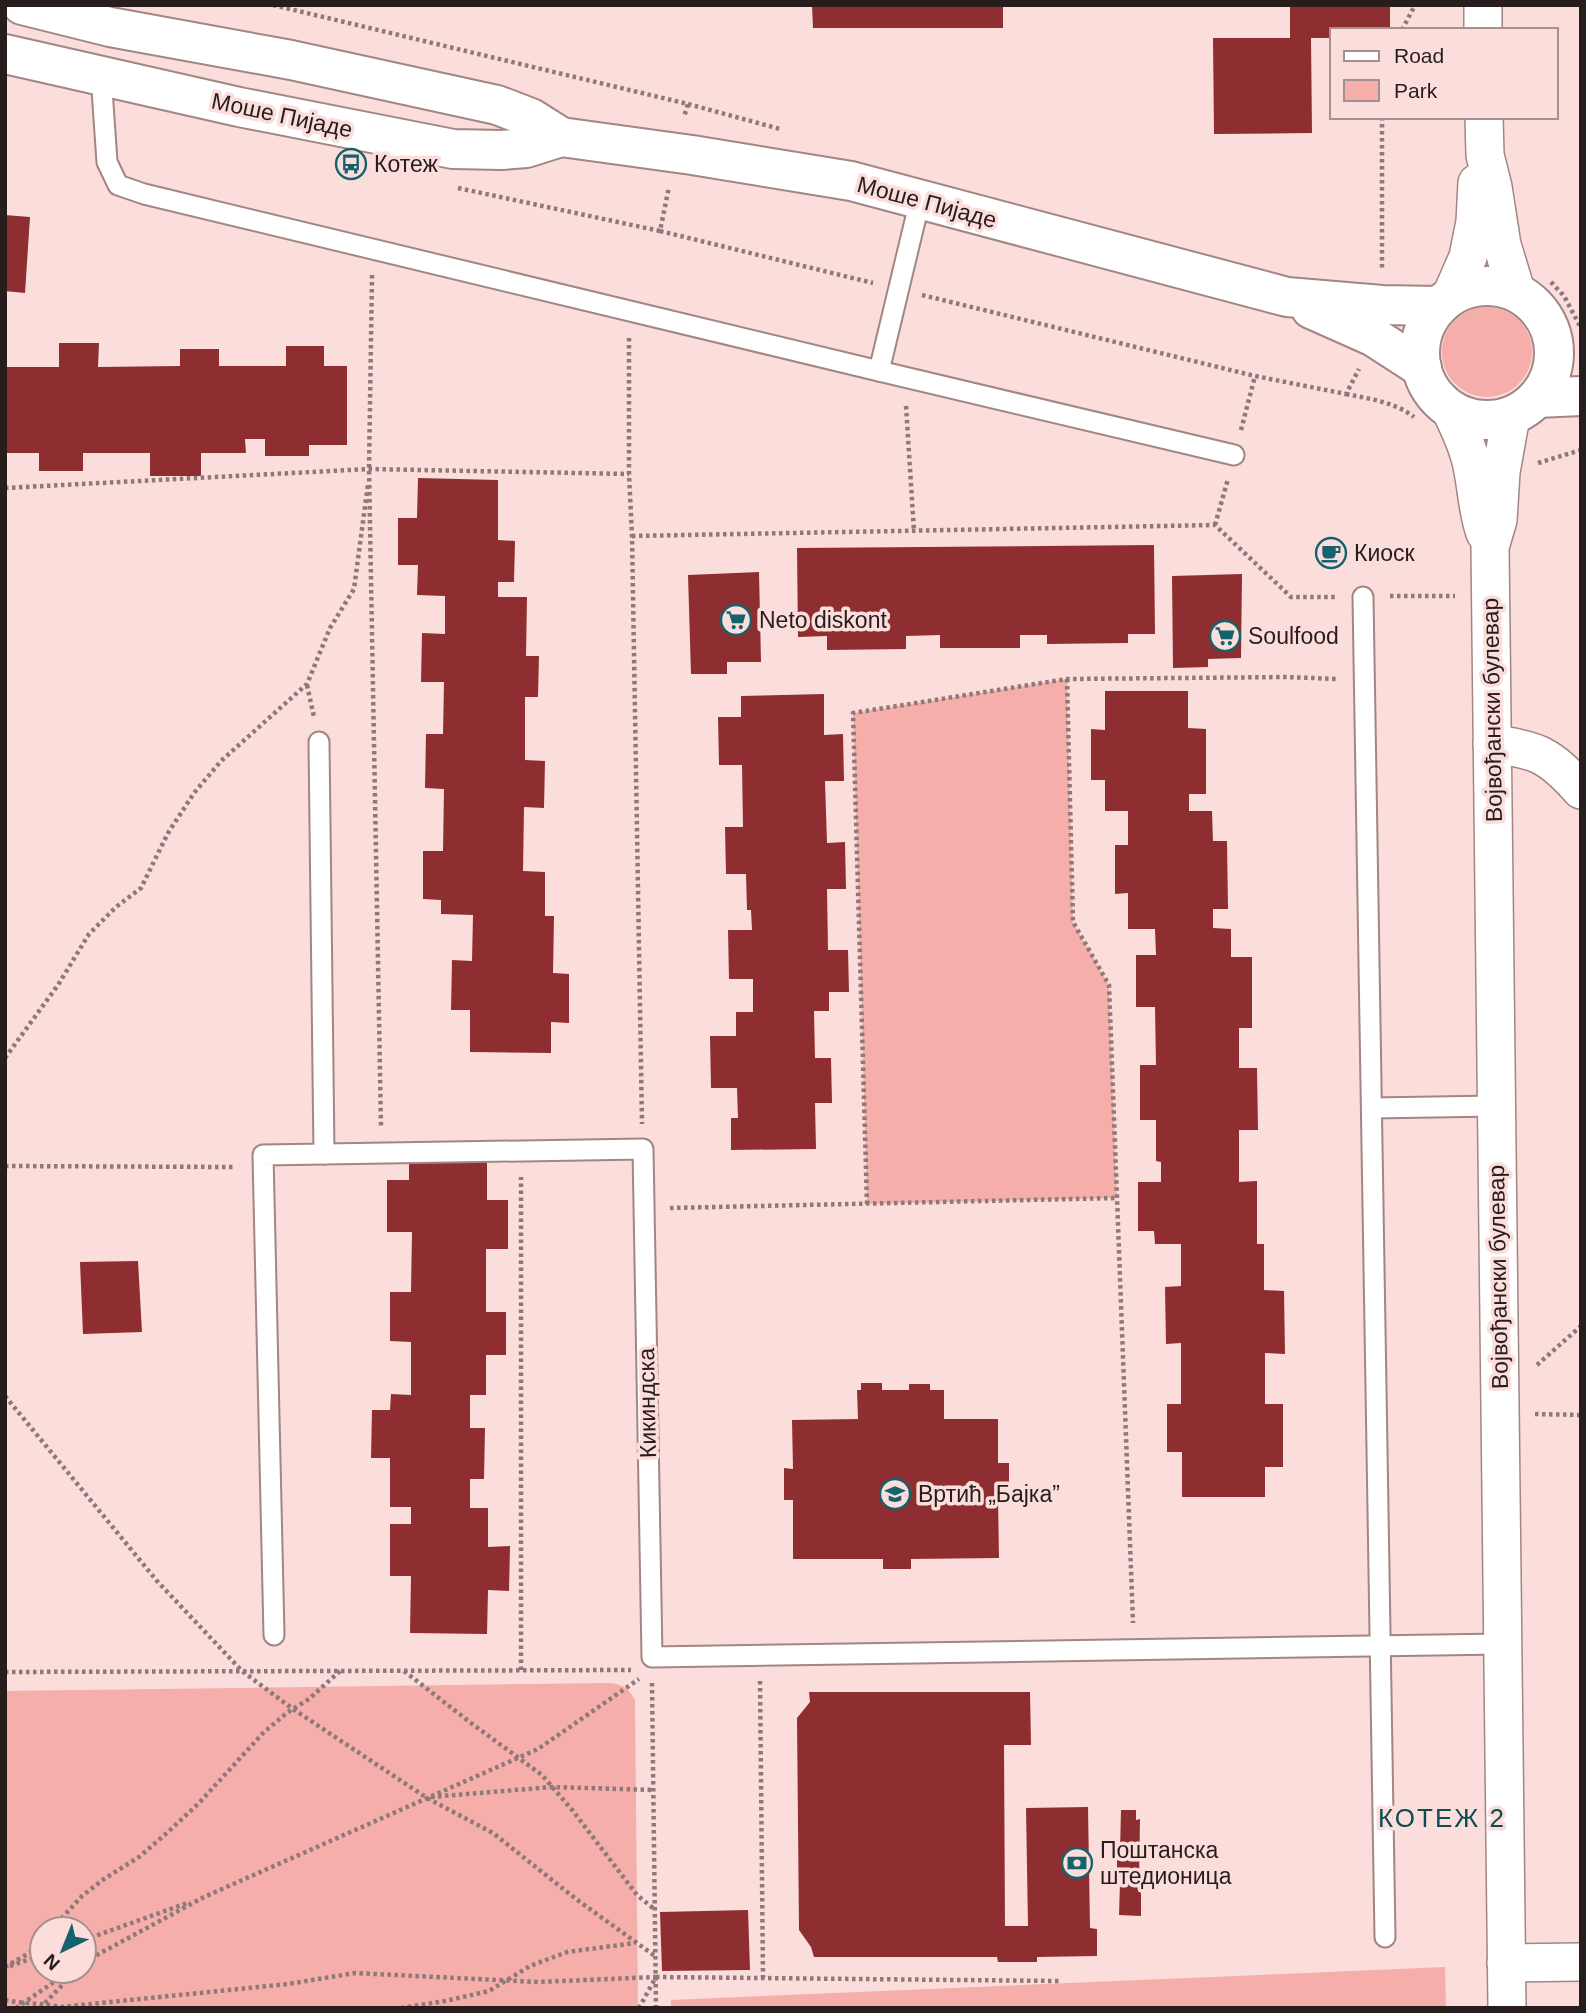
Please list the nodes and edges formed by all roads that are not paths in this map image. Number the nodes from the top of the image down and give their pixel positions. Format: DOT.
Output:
graph roads {
  1 [pos="22,5"];
  2 [pos="1482,5"];
  3 [pos="1483,28"];
  4 [pos="5,54"];
  5 [pos="101,75"];
  6 [pos="1484,119"];
  7 [pos="561,137"];
  8 [pos="1485,155"];
  9 [pos="920,200"];
  10 [pos="1516,291"];
  11 [pos="1445,301"];
  12 [pos="1378,321"];
  13 [pos="1567,347"];
  14 [pos="1422,368"];
  15 [pos="879,371"];
  16 [pos="1581,396"];
  17 [pos="1524,407"];
  18 [pos="1433,413"];
  19 [pos="1234,455"];
  20 [pos="1490,547"];
  21 [pos="1363,597"];
  22 [pos="319,742"];
  23 [pos="1492,744"];
  24 [pos="1581,790"];
  25 [pos="1496,1106"];
  26 [pos="1372,1108"];
  27 [pos="324,1154"];
  28 [pos="274,1635"];
  29 [pos="1502,1643"];
  30 [pos="1380,1645"];
  31 [pos="1385,1937"];
  32 [pos="1581,1962"];
  33 [pos="1506,1963"];
  34 [pos="1507,2008"];
  1 -- 7 [label="main road, Моше Пијаде"];
  2 -- 3 [label="street"];
  4 -- 5 [label="main road, Моше Пијаде"];
  5 -- 7 [label="main road, Моше Пијаде"];
  5 -- 15 [label="lane"];
  6 -- 8 [label="street"];
  7 -- 9 [label="main road, Моше Пијаде"];
  8 -- 10 [label="street"];
  8 -- 11 [label="street"];
  9 -- 12 [label="main road, Моше Пијаде"];
  9 -- 15 [label="lane"];
  10 -- 11 [label="main road"];
  10 -- 13 [label="main road"];
  11 -- 12 [label="main road, Моше Пијаде"];
  11 -- 14 [label="main road"];
  12 -- 14 [label="main road, Моше Пијаде"];
  13 -- 17 [label="main road"];
  14 -- 18 [label="main road"];
  15 -- 19 [label="lane"];
  16 -- 17 [label="main road"];
  17 -- 18 [label="main road"];
  17 -- 20 [label="street, Војвођански булевар"];
  18 -- 20 [label="street, Војвођански булевар"];
  20 -- 23 [label="street, Војвођански булевар"];
  21 -- 26 [label="lane"];
  22 -- 27 [label="lane"];
  23 -- 24 [label="street"];
  23 -- 25 [label="street, Војвођански булевар"];
  25 -- 26 [label="lane"];
  25 -- 29 [label="street, Војвођански булевар"];
  26 -- 30 [label="lane"];
  27 -- 28 [label="lane"];
  27 -- 30 [label="lane, Кикиндска"];
  29 -- 30 [label="lane"];
  29 -- 33 [label="street, Војвођански булевар"];
  30 -- 31 [label="lane"];
  32 -- 33 [label="street"];
  33 -- 34 [label="street, Војвођански булевар"];
}
